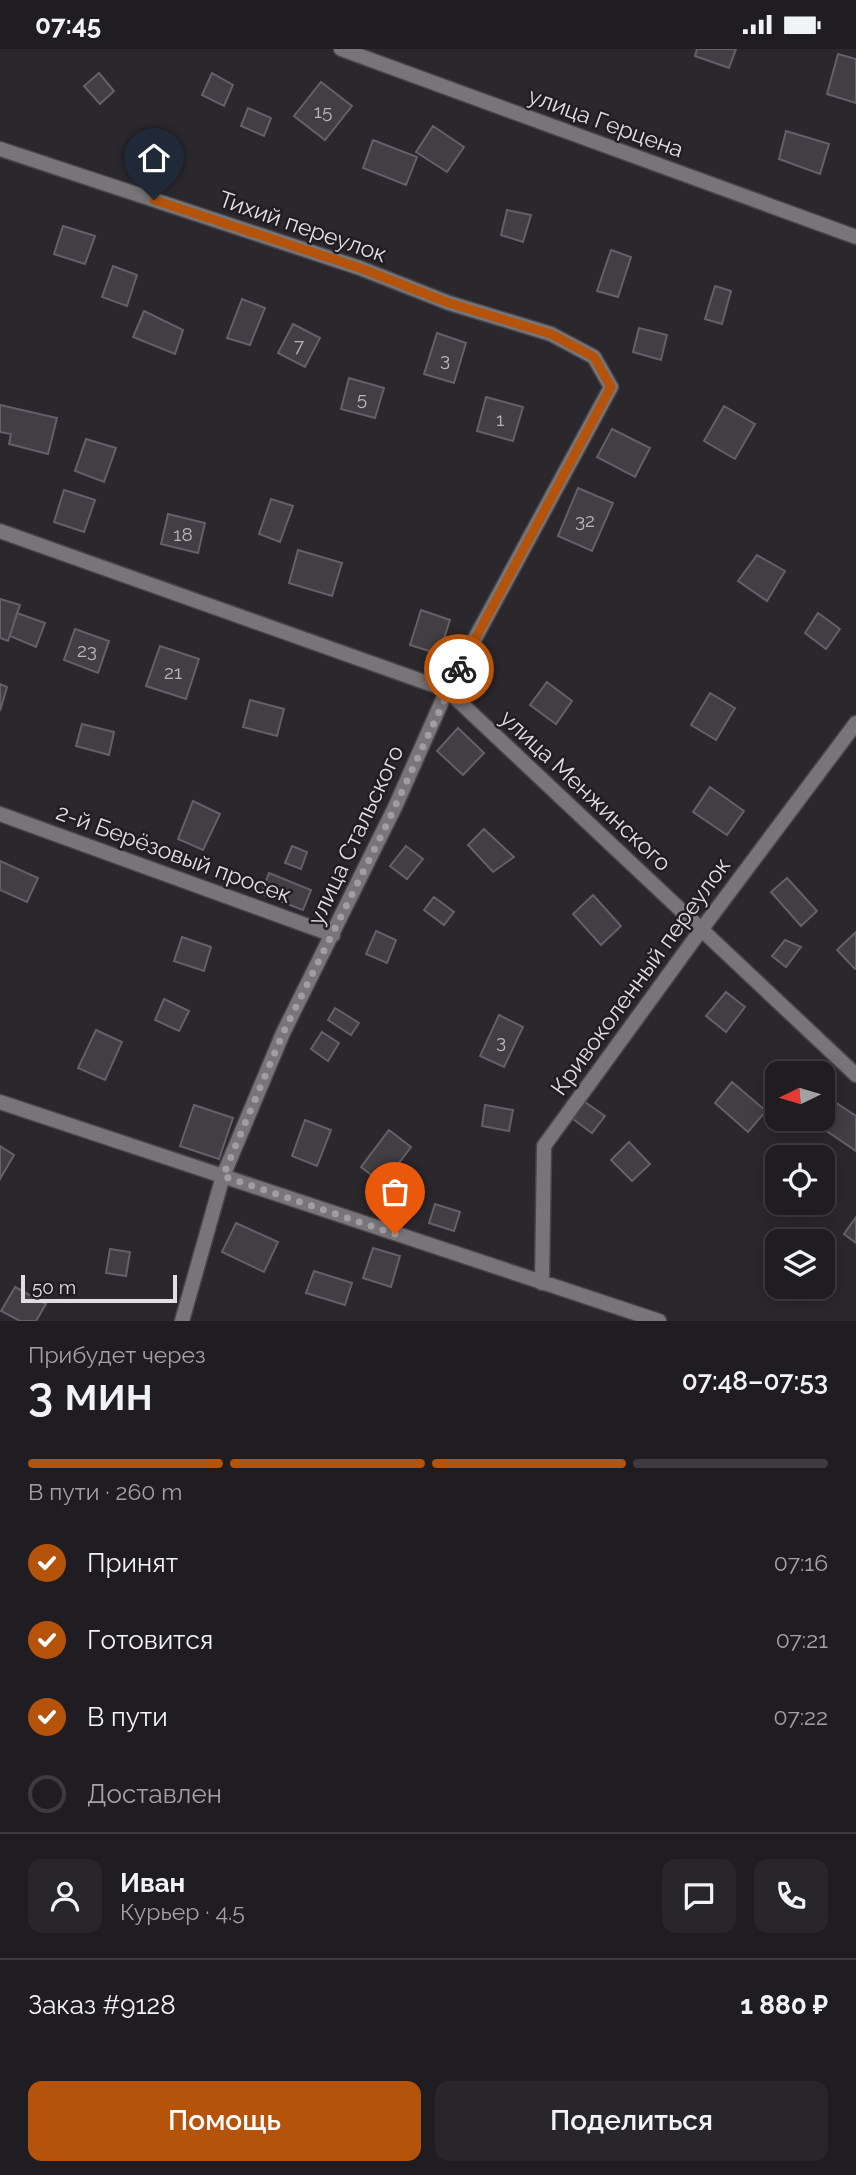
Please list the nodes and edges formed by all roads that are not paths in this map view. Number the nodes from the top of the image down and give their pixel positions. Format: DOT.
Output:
graph roads {
  1 [pos="341,49"];
  2 [pos="0,149"];
  3 [pos="856,237"];
  4 [pos="611,387"];
  5 [pos="0,531"];
  6 [pos="447,690"];
  7 [pos="856,723"];
  8 [pos="0,814"];
  9 [pos="701,930"];
  10 [pos="333,935"];
  11 [pos="856,1075"];
  12 [pos="0,1102"];
  13 [pos="223,1176"];
  14 [pos="542,1283"];
  15 [pos="182,1321"];
  16 [pos="659,1321"];
  1 -- 3 [label="street, улица Герцена"];
  2 -- 4 [label="street, Тихий переулок"];
  4 -- 6 [label="street, улица Стальского"];
  5 -- 6 [label="street, улица Менжинского"];
  6 -- 9 [label="street, улица Менжинского"];
  6 -- 10 [label="street, улица Стальского"];
  7 -- 9 [label="street, Кривоколенный переулок"];
  8 -- 10 [label="street, 2-й Берёзовый просек"];
  9 -- 11 [label="street, улица Менжинского"];
  9 -- 14 [label="street, Кривоколенный переулок"];
  10 -- 13 [label="street, улица Стальского"];
  12 -- 13 [label="street"];
  13 -- 14 [label="street"];
  13 -- 15 [label="street, улица Стальского"];
  14 -- 16 [label="street"];
}
